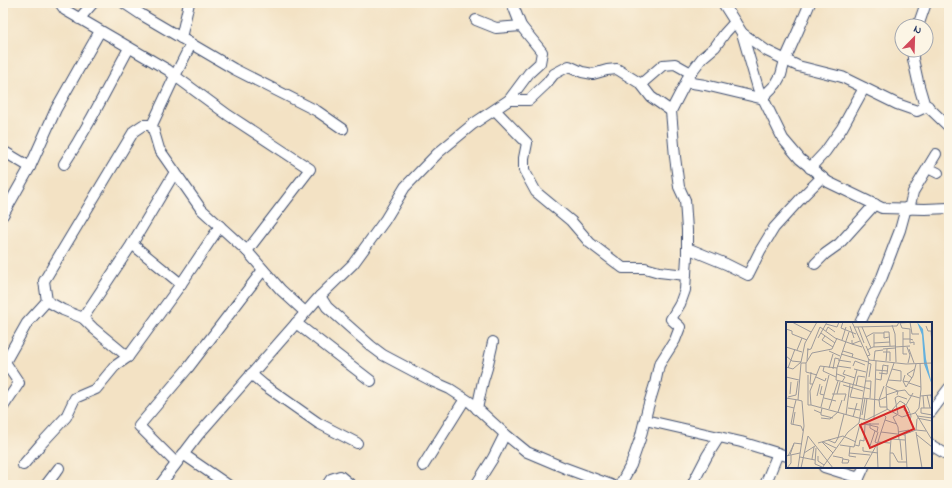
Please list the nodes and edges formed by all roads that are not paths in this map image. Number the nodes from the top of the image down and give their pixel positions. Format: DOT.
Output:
graph roads {
  1 [pos="60,3"];
  2 [pos="93,3"];
  3 [pos="124,3"];
  4 [pos="189,3"];
  5 [pos="512,3"];
  6 [pos="723,3"];
  7 [pos="810,3"];
  8 [pos="926,3"];
  9 [pos="921,18"];
  10 [pos="79,19"];
  11 [pos="476,20"];
  12 [pos="735,22"];
  13 [pos="521,26"];
  14 [pos="100,31"];
  15 [pos="742,33"];
  16 [pos="181,38"];
  17 [pos="191,44"];
  18 [pos="129,48"];
  19 [pos="913,58"];
  20 [pos="785,60"];
  21 [pos="175,76"];
  22 [pos="688,77"];
  23 [pos="641,84"];
  24 [pos="864,88"];
  25 [pos="763,98"];
  26 [pos="509,100"];
  27 [pos="928,106"];
  28 [pos="495,110"];
  29 [pos="671,111"];
  30 [pos="152,125"];
  31 [pos="949,127"];
  32 [pos="342,129"];
  33 [pos="3,151"];
  34 [pos="936,154"];
  35 [pos="64,164"];
  36 [pos="30,167"];
  37 [pos="810,168"];
  38 [pos="928,168"];
  39 [pos="175,172"];
  40 [pos="938,173"];
  41 [pos="822,178"];
  42 [pos="875,204"];
  43 [pos="907,208"];
  44 [pos="949,208"];
  45 [pos="3,215"];
  46 [pos="220,226"];
  47 [pos="132,244"];
  48 [pos="687,248"];
  49 [pos="247,251"];
  50 [pos="815,264"];
  51 [pos="263,270"];
  52 [pos="686,275"];
  53 [pos="181,284"];
  54 [pos="320,296"];
  55 [pos="47,301"];
  56 [pos="305,312"];
  57 [pos="83,318"];
  58 [pos="860,322"];
  59 [pos="296,323"];
  60 [pos="493,342"];
  61 [pos="128,358"];
  62 [pos="4,362"];
  63 [pos="251,374"];
  64 [pos="371,382"];
  65 [pos="949,388"];
  66 [pos="465,399"];
  67 [pos="3,407"];
  68 [pos="476,409"];
  69 [pos="932,411"];
  70 [pos="645,420"];
  71 [pos="505,434"];
  72 [pos="719,437"];
  73 [pos="357,443"];
  74 [pos="932,446"];
  75 [pos="183,454"];
  76 [pos="782,454"];
  77 [pos="949,456"];
  78 [pos="176,463"];
  79 [pos="23,465"];
  80 [pos="423,466"];
  81 [pos="58,468"];
  82 [pos="826,468"];
  83 [pos="864,468"];
  84 [pos="858,481"];
  85 [pos="46,485"];
  86 [pos="160,485"];
  87 [pos="228,485"];
  88 [pos="327,485"];
  89 [pos="351,485"];
  90 [pos="476,485"];
  91 [pos="612,485"];
  92 [pos="620,485"];
  93 [pos="692,485"];
  94 [pos="765,485"];
  1 -- 10 [label="street"];
  2 -- 10 [label="street"];
  3 -- 16 [label="street"];
  4 -- 16 [label="street"];
  5 -- 13 [label="street"];
  6 -- 12 [label="street"];
  7 -- 20 [label="street"];
  8 -- 9 [label="street"];
  10 -- 14 [label="street"];
  11 -- 13 [label="street"];
  12 -- 15 [label="street"];
  12 -- 22 [label="street"];
  13 -- 26 [label="street"];
  14 -- 18 [label="street"];
  14 -- 36 [label="street"];
  15 -- 20 [label="street"];
  15 -- 25 [label="street"];
  16 -- 17 [label="street"];
  17 -- 21 [label="street"];
  17 -- 32 [label="street"];
  18 -- 21 [label="street"];
  18 -- 35 [label="street"];
  19 -- 27 [label="street"];
  20 -- 24 [label="street"];
  20 -- 25 [label="street"];
  21 -- 30 [label="street"];
  21 -- 49 [label="street"];
  22 -- 23 [label="street"];
  22 -- 25 [label="street"];
  22 -- 29 [label="street"];
  23 -- 26 [label="street"];
  23 -- 29 [label="street"];
  24 -- 27 [label="street"];
  24 -- 37 [label="street"];
  25 -- 37 [label="street"];
  26 -- 28 [label="street"];
  27 -- 31 [label="street"];
  28 -- 52 [label="street"];
  28 -- 54 [label="street"];
  29 -- 48 [label="street"];
  30 -- 39 [label="street"];
  30 -- 55 [label="street"];
  33 -- 36 [label="street"];
  34 -- 38 [label="street"];
  36 -- 45 [label="street"];
  37 -- 41 [label="street"];
  38 -- 40 [label="street"];
  38 -- 43 [label="street"];
  39 -- 46 [label="street"];
  39 -- 47 [label="street"];
  41 -- 42 [label="street"];
  41 -- 48 [label="street"];
  42 -- 43 [label="street"];
  42 -- 50 [label="street"];
  43 -- 44 [label="street"];
  43 -- 58 [label="street"];
  46 -- 49 [label="street"];
  46 -- 53 [label="street"];
  47 -- 53 [label="street"];
  47 -- 57 [label="street"];
  48 -- 52 [label="street"];
  49 -- 51 [label="street"];
  51 -- 56 [label="street"];
  51 -- 78 [label="street"];
  52 -- 70 [label="street"];
  53 -- 61 [label="street"];
  54 -- 56 [label="street"];
  54 -- 66 [label="street"];
  55 -- 57 [label="street"];
  55 -- 62 [label="street"];
  56 -- 59 [label="street"];
  57 -- 61 [label="street"];
  59 -- 63 [label="street"];
  59 -- 64 [label="street"];
  60 -- 68 [label="street"];
  61 -- 79 [label="street"];
  62 -- 67 [label="street"];
  63 -- 73 [label="street"];
  63 -- 75 [label="street"];
  65 -- 69 [label="street"];
  66 -- 68 [label="street"];
  66 -- 80 [label="street"];
  68 -- 71 [label="street"];
  70 -- 72 [label="street"];
  70 -- 92 [label="street"];
  71 -- 90 [label="street"];
  71 -- 91 [label="street"];
  72 -- 76 [label="street"];
  72 -- 93 [label="street"];
  74 -- 77 [label="street"];
  75 -- 78 [label="street"];
  75 -- 87 [label="street"];
  76 -- 94 [label="street"];
  78 -- 86 [label="street"];
  81 -- 85 [label="street"];
  82 -- 84 [label="street"];
  83 -- 84 [label="street"];
  88 -- 89 [label="street"];
}
